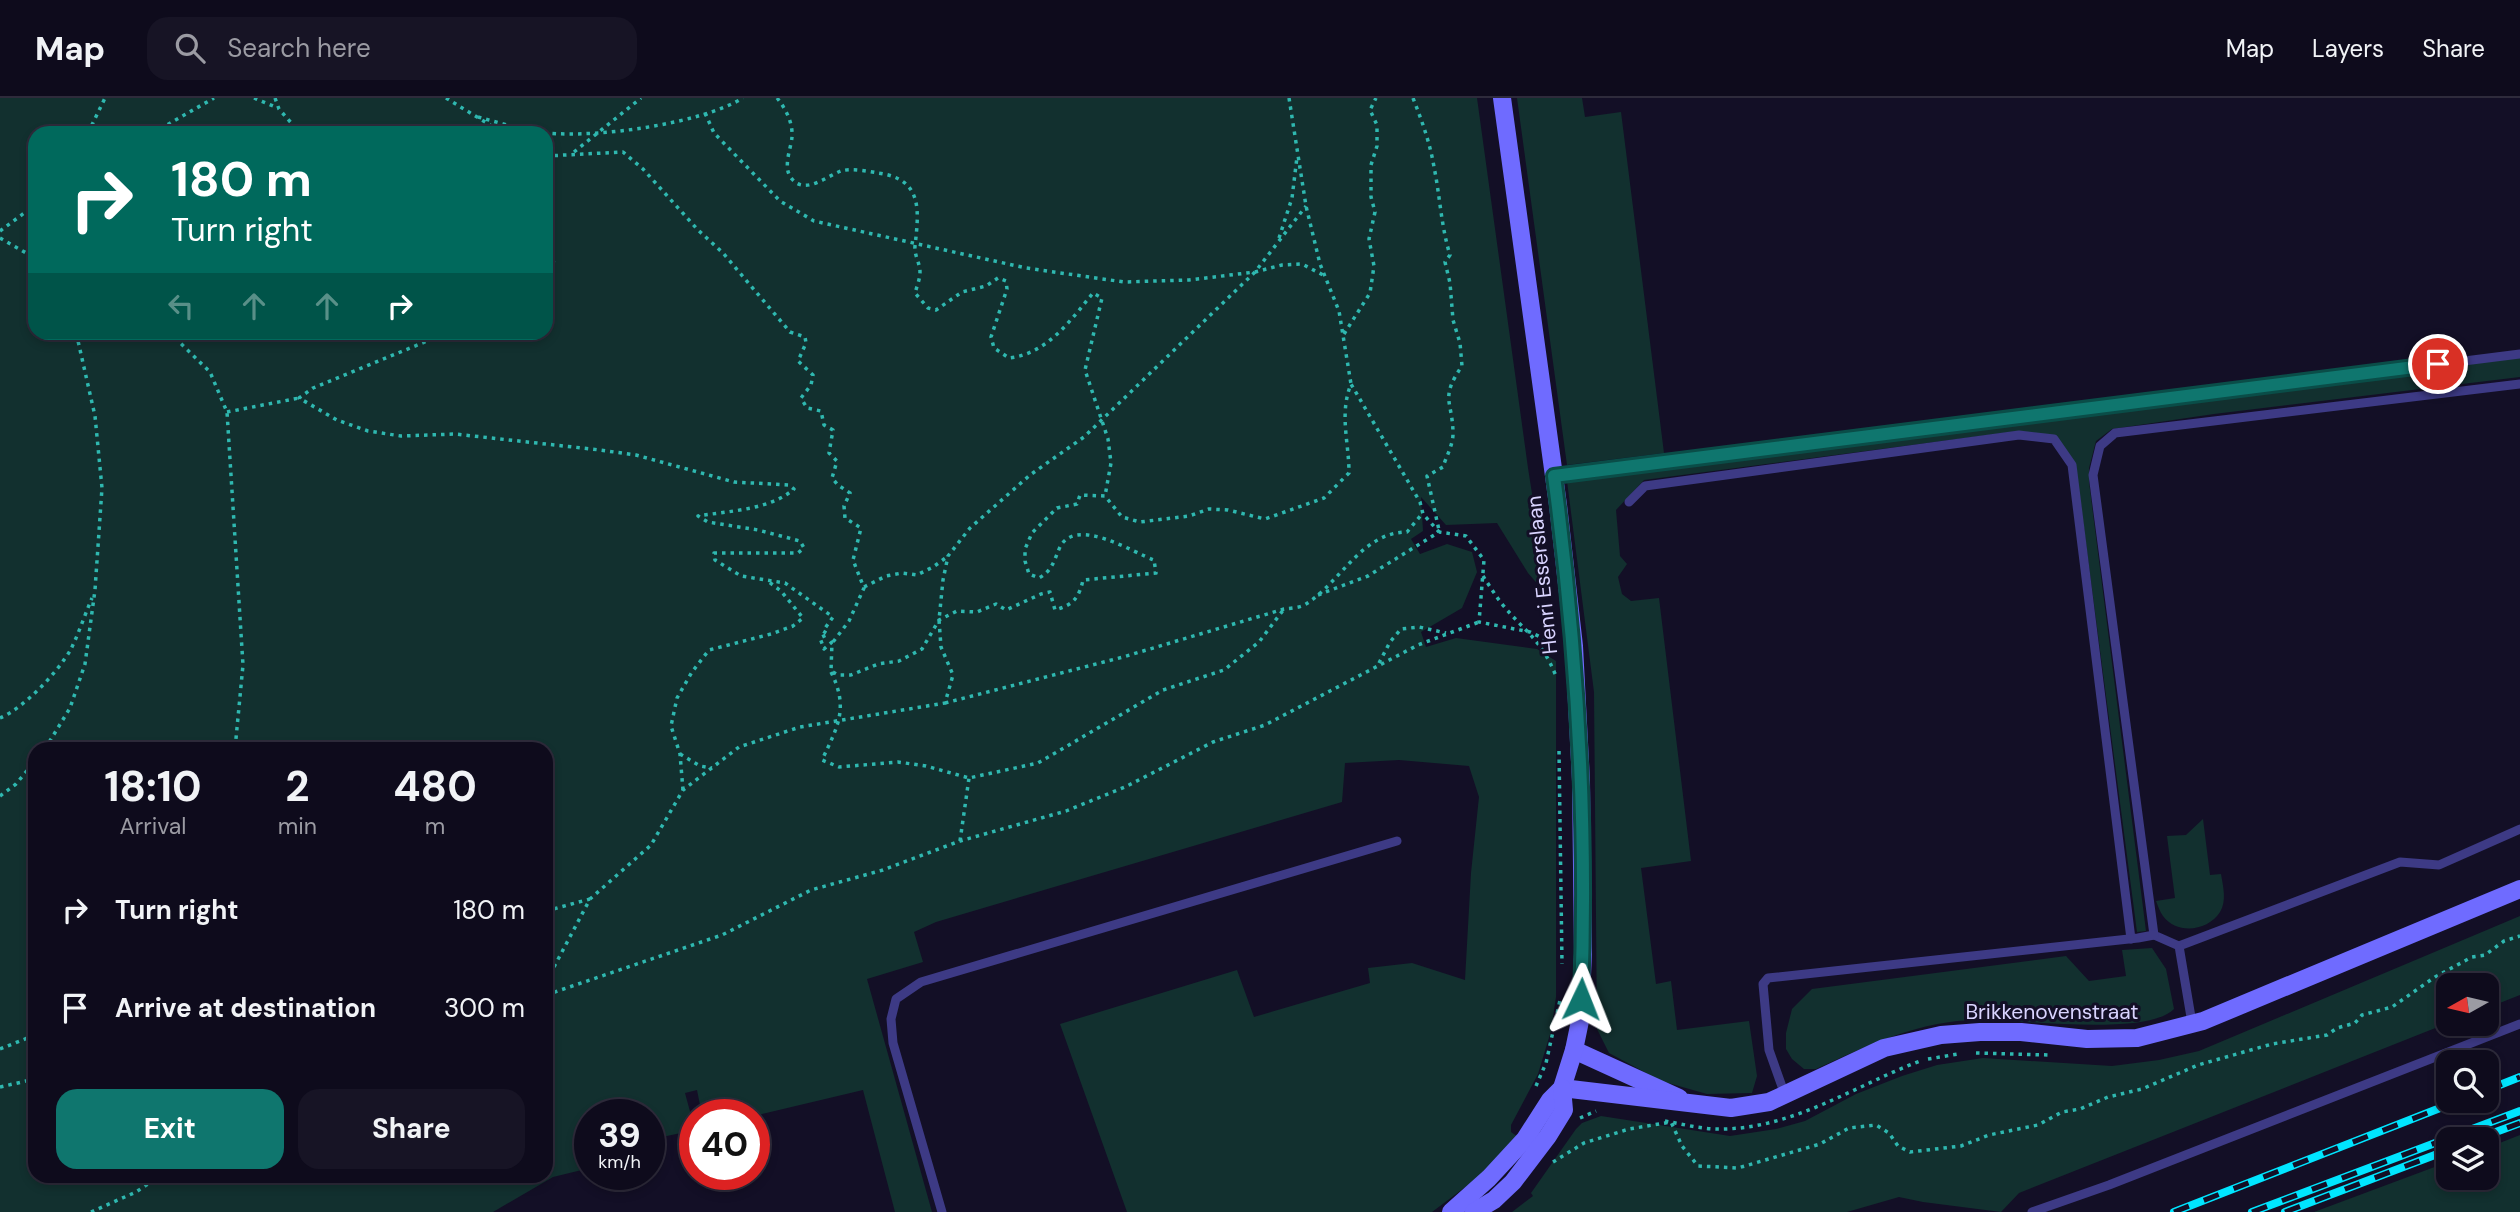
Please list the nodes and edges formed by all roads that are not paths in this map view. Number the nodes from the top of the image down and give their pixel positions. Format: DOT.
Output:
graph roads {
  1 [pos="1502,98"];
  2 [pos="2520,354"];
  3 [pos="2520,384"];
  4 [pos="1554,476"];
  5 [pos="1629,502"];
  6 [pos="2520,829"];
  7 [pos="1397,841"];
  8 [pos="2520,889"];
  9 [pos="2154,935"];
  10 [pos="2131,939"];
  11 [pos="2179,946"];
  12 [pos="2192,1023"];
  13 [pos="2520,1024"];
  14 [pos="1574,1050"];
  15 [pos="1562,1088"];
  16 [pos="1785,1095"];
  17 [pos="1695,1105"];
  18 [pos="942,1212"];
  19 [pos="1451,1212"];
  20 [pos="1474,1212"];
  21 [pos="2032,1212"];
  1 -- 4 [label="street, Henri Esserslaan"];
  2 -- 4 [label="lane"];
  3 -- 9 [label="lane"];
  4 -- 14 [label="street, Henri Esserslaan"];
  5 -- 10 [label="lane"];
  6 -- 11 [label="lane"];
  7 -- 18 [label="lane"];
  8 -- 12 [label="street, Brikkenovenstraat"];
  9 -- 10 [label="lane"];
  9 -- 11 [label="lane"];
  10 -- 16 [label="lane"];
  11 -- 12 [label="lane"];
  12 -- 16 [label="street, Brikkenovenstraat"];
  13 -- 21 [label="lane"];
  14 -- 15 [label="street, Henri Esserslaan"];
  14 -- 17 [label="street, Brikkenovenstraat"];
  15 -- 17 [label="street, Brikkenovenstraat"];
  15 -- 19 [label="street"];
  15 -- 20 [label="street"];
  16 -- 17 [label="street, Brikkenovenstraat"];
}
